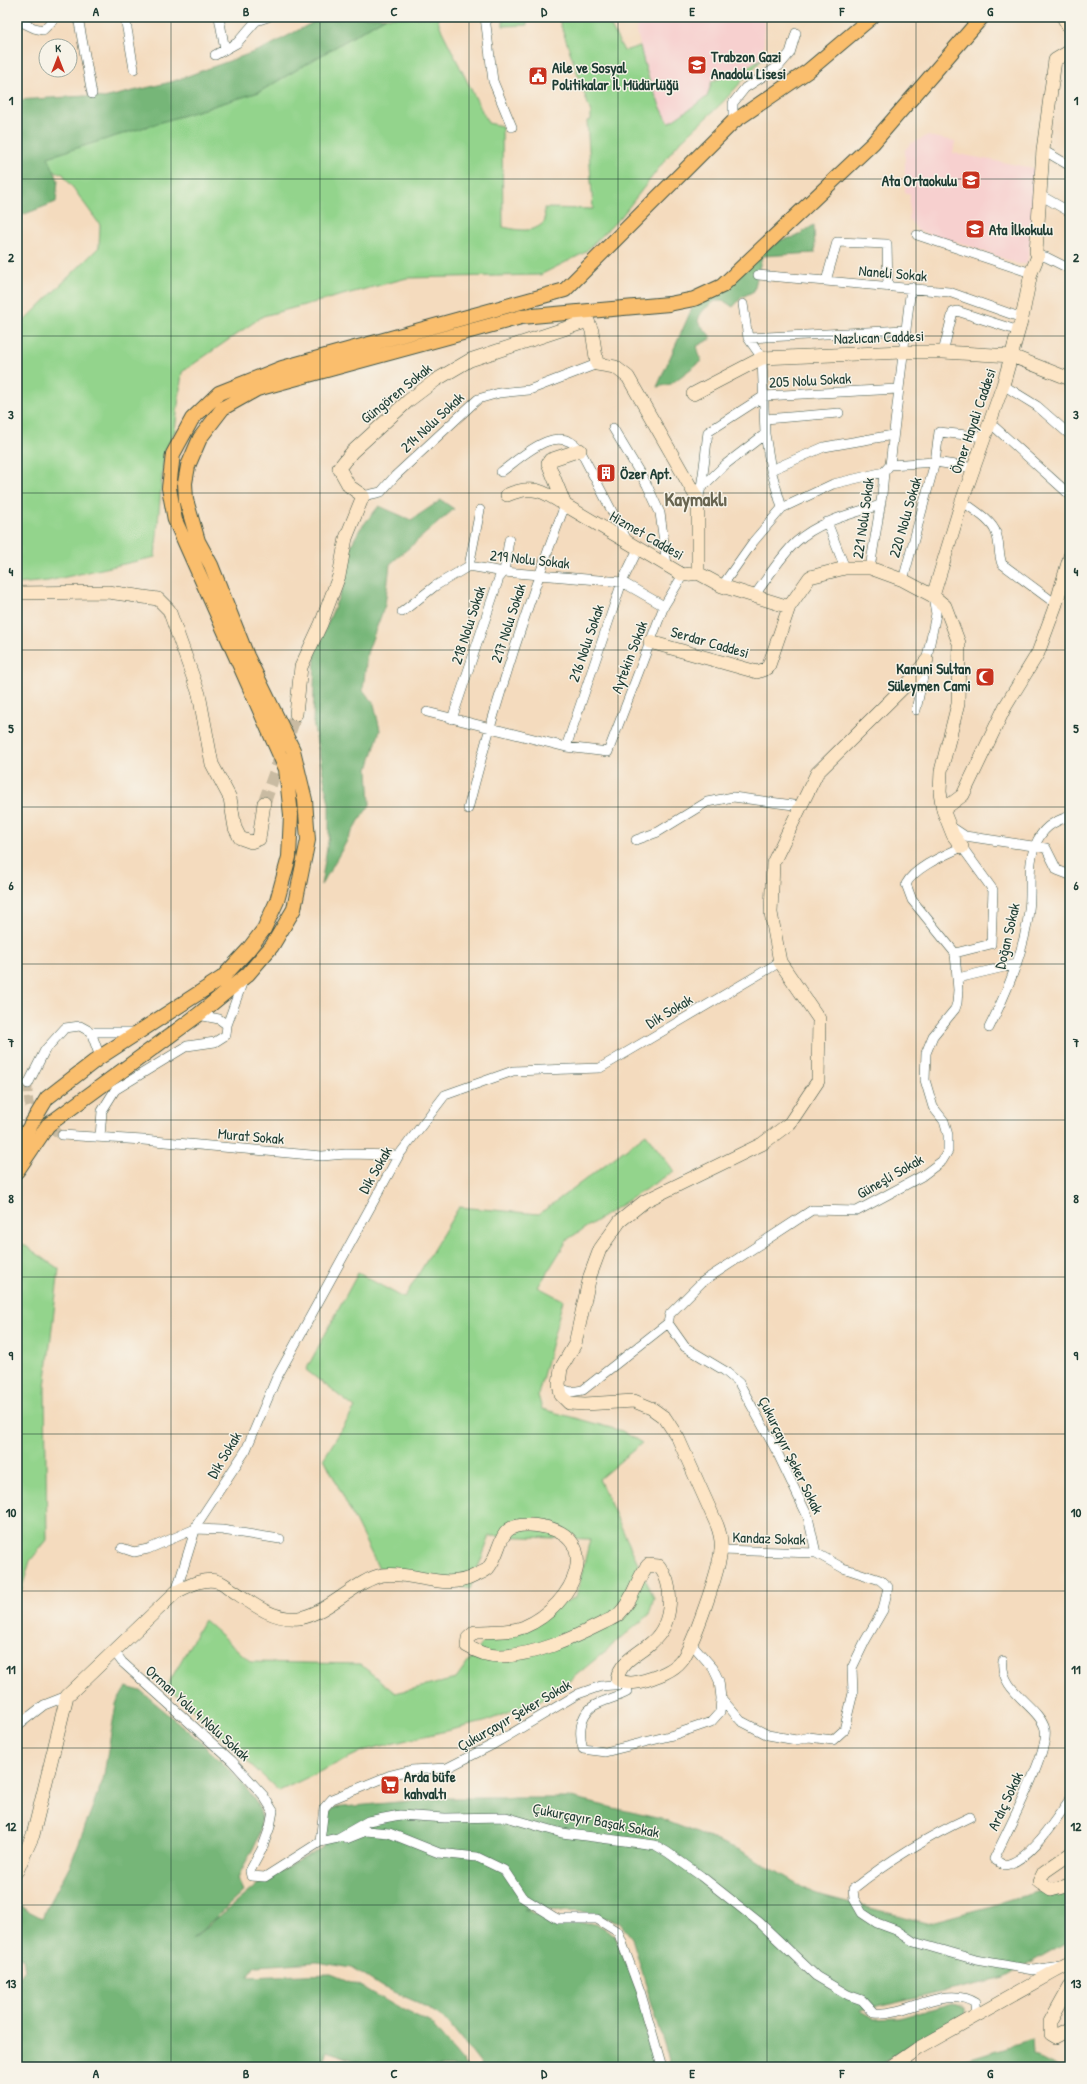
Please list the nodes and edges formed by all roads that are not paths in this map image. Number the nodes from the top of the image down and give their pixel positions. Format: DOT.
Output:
graph roads {
  1 [pos="78,17"];
  2 [pos="125,17"];
  3 [pos="219,17"];
  4 [pos="268,17"];
  5 [pos="485,17"];
  6 [pos="872,17"];
  7 [pos="982,17"];
  8 [pos="1063,17"];
  9 [pos="17,20"];
  10 [pos="54,20"];
  11 [pos="1070,29"];
  12 [pos="796,33"];
  13 [pos="225,50"];
  14 [pos="1070,51"];
  15 [pos="215,55"];
  16 [pos="134,69"];
  17 [pos="92,94"];
  18 [pos="733,122"];
  19 [pos="512,127"];
  20 [pos="1043,150"];
  21 [pos="1070,166"];
  22 [pos="1040,196"];
  23 [pos="1070,212"];
  24 [pos="917,235"];
  25 [pos="1037,254"];
  26 [pos="1070,269"];
  27 [pos="1031,273"];
  28 [pos="758,275"];
  29 [pos="826,281"];
  30 [pos="888,287"];
  31 [pos="911,287"];
  32 [pos="743,304"];
  33 [pos="1020,324"];
  34 [pos="905,330"];
  35 [pos="748,338"];
  36 [pos="902,352"];
  37 [pos="943,352"];
  38 [pos="1012,356"];
  39 [pos="762,358"];
  40 [pos="597,364"];
  41 [pos="1070,379"];
  42 [pos="1003,385"];
  43 [pos="898,389"];
  44 [pos="693,394"];
  45 [pos="764,396"];
  46 [pos="839,413"];
  47 [pos="765,419"];
  48 [pos="989,422"];
  49 [pos="613,428"];
  50 [pos="766,434"];
  51 [pos="893,435"];
  52 [pos="1070,435"];
  53 [pos="984,437"];
  54 [pos="580,450"];
  55 [pos="935,462"];
  56 [pos="887,468"];
  57 [pos="975,468"];
  58 [pos="771,470"];
  59 [pos="501,472"];
  60 [pos="702,487"];
  61 [pos="507,495"];
  62 [pos="1070,495"];
  63 [pos="364,496"];
  64 [pos="698,500"];
  65 [pos="962,501"];
  66 [pos="880,504"];
  67 [pos="565,505"];
  68 [pos="782,508"];
  69 [pos="480,510"];
  70 [pos="827,522"];
  71 [pos="508,540"];
  72 [pos="633,546"];
  73 [pos="1070,556"];
  74 [pos="668,565"];
  75 [pos="469,566"];
  76 [pos="844,568"];
  77 [pos="870,568"];
  78 [pos="504,572"];
  79 [pos="698,573"];
  80 [pos="539,574"];
  81 [pos="683,575"];
  82 [pos="902,580"];
  83 [pos="622,582"];
  84 [pos="722,586"];
  85 [pos="17,593"];
  86 [pos="754,596"];
  87 [pos="933,596"];
  88 [pos="1056,604"];
  89 [pos="664,606"];
  90 [pos="789,607"];
  91 [pos="402,612"];
  92 [pos="650,642"];
  93 [pos="927,660"];
  94 [pos="916,710"];
  95 [pos="427,712"];
  96 [pos="296,714"];
  97 [pos="452,719"];
  98 [pos="489,728"];
  99 [pos="566,748"];
  100 [pos="264,803"];
  101 [pos="801,806"];
  102 [pos="468,809"];
  103 [pos="943,810"];
  104 [pos="1070,816"];
  105 [pos="950,826"];
  106 [pos="636,840"];
  107 [pos="962,847"];
  108 [pos="1035,847"];
  109 [pos="1070,875"];
  110 [pos="955,953"];
  111 [pos="780,962"];
  112 [pos="1017,964"];
  113 [pos="245,976"];
  114 [pos="958,978"];
  115 [pos="198,1015"];
  116 [pos="226,1025"];
  117 [pos="989,1028"];
  118 [pos="91,1032"];
  119 [pos="139,1032"];
  120 [pos="100,1057"];
  121 [pos="28,1084"];
  122 [pos="62,1135"];
  123 [pos="100,1137"];
  124 [pos="17,1148"];
  125 [pos="399,1155"];
  126 [pos="17,1171"];
  127 [pos="668,1323"];
  128 [pos="559,1388"];
  129 [pos="195,1529"];
  130 [pos="280,1539"];
  131 [pos="122,1548"];
  132 [pos="721,1550"];
  133 [pos="816,1553"];
  134 [pos="176,1592"];
  135 [pos="691,1643"];
  136 [pos="114,1651"];
  137 [pos="1003,1662"];
  138 [pos="625,1684"];
  139 [pos="67,1696"];
  140 [pos="721,1698"];
  141 [pos="17,1726"];
  142 [pos="264,1795"];
  143 [pos="1070,1799"];
  144 [pos="970,1817"];
  145 [pos="320,1842"];
  146 [pos="1070,1854"];
  147 [pos="17,1871"];
  148 [pos="1070,1885"];
  149 [pos="1069,1966"];
  150 [pos="1070,1986"];
  151 [pos="976,2017"];
  152 [pos="1070,2030"];
  153 [pos="662,2067"];
  154 [pos="891,2067"];
  1 -- 17 [label="street"];
  2 -- 16 [label="street"];
  3 -- 13 [label="street"];
  4 -- 13 [label="street"];
  5 -- 19 [label="street"];
  6 -- 18 [label="main road"];
  7 -- 113 [label="main road"];
  8 -- 11 [label="street"];
  9 -- 10 [label="street"];
  12 -- 18 [label="street"];
  13 -- 15 [label="street"];
  14 -- 20 [label="street, Ömer Hayali Caddesi"];
  18 -- 119 [label="main road"];
  20 -- 21 [label="street"];
  20 -- 22 [label="street, Ömer Hayali Caddesi"];
  22 -- 23 [label="street"];
  22 -- 25 [label="street, Ömer Hayali Caddesi"];
  24 -- 27 [label="street"];
  25 -- 26 [label="street"];
  25 -- 27 [label="street, Ömer Hayali Caddesi"];
  27 -- 33 [label="street, Ömer Hayali Caddesi"];
  28 -- 29 [label="street, Naneli Sokak"];
  29 -- 30 [label="street, Naneli Sokak"];
  29 -- 30 [label="street"];
  30 -- 31 [label="street, Naneli Sokak"];
  31 -- 33 [label="street, Naneli Sokak"];
  31 -- 34 [label="street, 221 Nolu Sokak"];
  32 -- 35 [label="street"];
  33 -- 37 [label="street"];
  33 -- 38 [label="street, Ömer Hayali Caddesi"];
  34 -- 35 [label="street"];
  34 -- 36 [label="street, 221 Nolu Sokak"];
  35 -- 39 [label="street"];
  36 -- 37 [label="street, Nazlıcan Caddesi"];
  36 -- 39 [label="street, Nazlıcan Caddesi"];
  36 -- 43 [label="street, 221 Nolu Sokak"];
  37 -- 38 [label="street, Nazlıcan Caddesi"];
  38 -- 41 [label="street, Nazlıcan Caddesi"];
  38 -- 42 [label="street, Ömer Hayali Caddesi"];
  39 -- 44 [label="street, Nazlıcan Caddesi"];
  39 -- 45 [label="street"];
  40 -- 63 [label="street, 214 Nolu Sokak"];
  40 -- 63 [label="street, Güngören Sokak"];
  40 -- 64 [label="street, Hizmet Caddesi"];
  42 -- 48 [label="street, Ömer Hayali Caddesi"];
  42 -- 52 [label="street"];
  43 -- 45 [label="street, 205 Nolu Sokak"];
  43 -- 51 [label="street, 221 Nolu Sokak"];
  45 -- 47 [label="street"];
  45 -- 60 [label="street, 205 Nolu Sokak"];
  46 -- 47 [label="street"];
  47 -- 50 [label="street"];
  48 -- 53 [label="street, Ömer Hayali Caddesi"];
  48 -- 62 [label="street"];
  49 -- 74 [label="street"];
  50 -- 58 [label="street"];
  50 -- 60 [label="street"];
  51 -- 56 [label="street, 221 Nolu Sokak"];
  51 -- 58 [label="street"];
  53 -- 55 [label="street, 220 Nolu Sokak"];
  53 -- 57 [label="street, Ömer Hayali Caddesi"];
  54 -- 59 [label="street"];
  54 -- 67 [label="street"];
  54 -- 72 [label="street"];
  55 -- 56 [label="street"];
  55 -- 57 [label="street"];
  55 -- 82 [label="street, 220 Nolu Sokak"];
  56 -- 66 [label="street, 221 Nolu Sokak"];
  56 -- 68 [label="street"];
  57 -- 65 [label="street, Ömer Hayali Caddesi"];
  58 -- 68 [label="street"];
  60 -- 64 [label="street, 205 Nolu Sokak"];
  61 -- 67 [label="street, Hizmet Caddesi"];
  63 -- 96 [label="street"];
  64 -- 79 [label="street, Hizmet Caddesi"];
  65 -- 87 [label="street, Ömer Hayali Caddesi"];
  65 -- 88 [label="street"];
  66 -- 70 [label="street"];
  66 -- 77 [label="street, 221 Nolu Sokak"];
  67 -- 72 [label="street, Hizmet Caddesi"];
  67 -- 80 [label="street, 217 Nolu Sokak"];
  68 -- 84 [label="street"];
  69 -- 75 [label="street"];
  70 -- 76 [label="street"];
  70 -- 86 [label="street"];
  71 -- 78 [label="street, 218 Nolu Sokak"];
  72 -- 74 [label="street, Hizmet Caddesi"];
  72 -- 83 [label="street, 216 Nolu Sokak"];
  73 -- 88 [label="street"];
  74 -- 81 [label="street, Hizmet Caddesi"];
  75 -- 78 [label="street, 219 Nolu Sokak"];
  75 -- 91 [label="street, 219 Nolu Sokak"];
  76 -- 77 [label="street, Serdar Caddesi"];
  76 -- 90 [label="street, Serdar Caddesi"];
  77 -- 82 [label="street, Serdar Caddesi"];
  78 -- 80 [label="street, 219 Nolu Sokak"];
  78 -- 97 [label="street, 218 Nolu Sokak"];
  79 -- 81 [label="street, Hizmet Caddesi"];
  79 -- 84 [label="street"];
  80 -- 83 [label="street, 219 Nolu Sokak"];
  80 -- 98 [label="street, 217 Nolu Sokak"];
  81 -- 89 [label="street, Aytekin Sokak"];
  82 -- 87 [label="street, Serdar Caddesi"];
  83 -- 89 [label="street, 219 Nolu Sokak"];
  83 -- 99 [label="street, 216 Nolu Sokak"];
  84 -- 86 [label="street"];
  85 -- 100 [label="street"];
  86 -- 90 [label="street"];
  87 -- 93 [label="street"];
  87 -- 103 [label="street, Serdar Caddesi"];
  88 -- 103 [label="street"];
  89 -- 92 [label="street, Aytekin Sokak"];
  90 -- 92 [label="street, Serdar Caddesi"];
  92 -- 99 [label="street, Aytekin Sokak"];
  93 -- 94 [label="street"];
  93 -- 101 [label="street"];
  95 -- 97 [label="street"];
  97 -- 98 [label="street"];
  98 -- 99 [label="street"];
  98 -- 102 [label="street, 217 Nolu Sokak"];
  101 -- 106 [label="street"];
  101 -- 111 [label="street"];
  103 -- 105 [label="street, Serdar Caddesi"];
  104 -- 108 [label="street, Doğan Sokak"];
  105 -- 107 [label="street, Serdar Caddesi"];
  105 -- 108 [label="street"];
  107 -- 110 [label="street"];
  107 -- 110 [label="street"];
  108 -- 109 [label="street"];
  108 -- 112 [label="street, Doğan Sokak"];
  110 -- 114 [label="street, Güneşli Sokak"];
  111 -- 125 [label="street, Dik Sokak"];
  111 -- 128 [label="street"];
  112 -- 114 [label="street"];
  112 -- 117 [label="street, Doğan Sokak"];
  113 -- 115 [label="main road"];
  113 -- 116 [label="street"];
  114 -- 127 [label="street, Güneşli Sokak"];
  115 -- 116 [label="street"];
  115 -- 126 [label="main road"];
  116 -- 123 [label="street"];
  118 -- 119 [label="street"];
  118 -- 120 [label="street"];
  118 -- 121 [label="street"];
  119 -- 120 [label="main road"];
  120 -- 124 [label="main road"];
  122 -- 123 [label="street, Murat Sokak"];
  123 -- 125 [label="street, Murat Sokak"];
  125 -- 129 [label="street, Dik Sokak"];
  127 -- 128 [label="street"];
  127 -- 133 [label="street, Çukurçayır Şeker Sokak"];
  128 -- 132 [label="street"];
  129 -- 130 [label="street"];
  129 -- 131 [label="street"];
  129 -- 134 [label="street, Dik Sokak"];
  132 -- 133 [label="street, Kandaz Sokak"];
  132 -- 135 [label="street"];
  133 -- 140 [label="street"];
  134 -- 136 [label="street"];
  134 -- 138 [label="street"];
  135 -- 138 [label="street"];
  135 -- 140 [label="street"];
  136 -- 139 [label="street"];
  136 -- 142 [label="street, Orman Yolu 4 Nolu Sokak"];
  137 -- 143 [label="street, Ardıç Sokak"];
  138 -- 140 [label="street"];
  138 -- 145 [label="street, Çukurçayır Şeker Sokak"];
  139 -- 141 [label="street"];
  139 -- 147 [label="street"];
  142 -- 145 [label="street, Çukurçayır Başak Sokak"];
  144 -- 149 [label="street"];
  145 -- 151 [label="street, Çukurçayır Başak Sokak"];
  145 -- 153 [label="street"];
  146 -- 148 [label="street"];
  149 -- 151 [label="street"];
  150 -- 152 [label="street"];
  151 -- 154 [label="street"];
}
